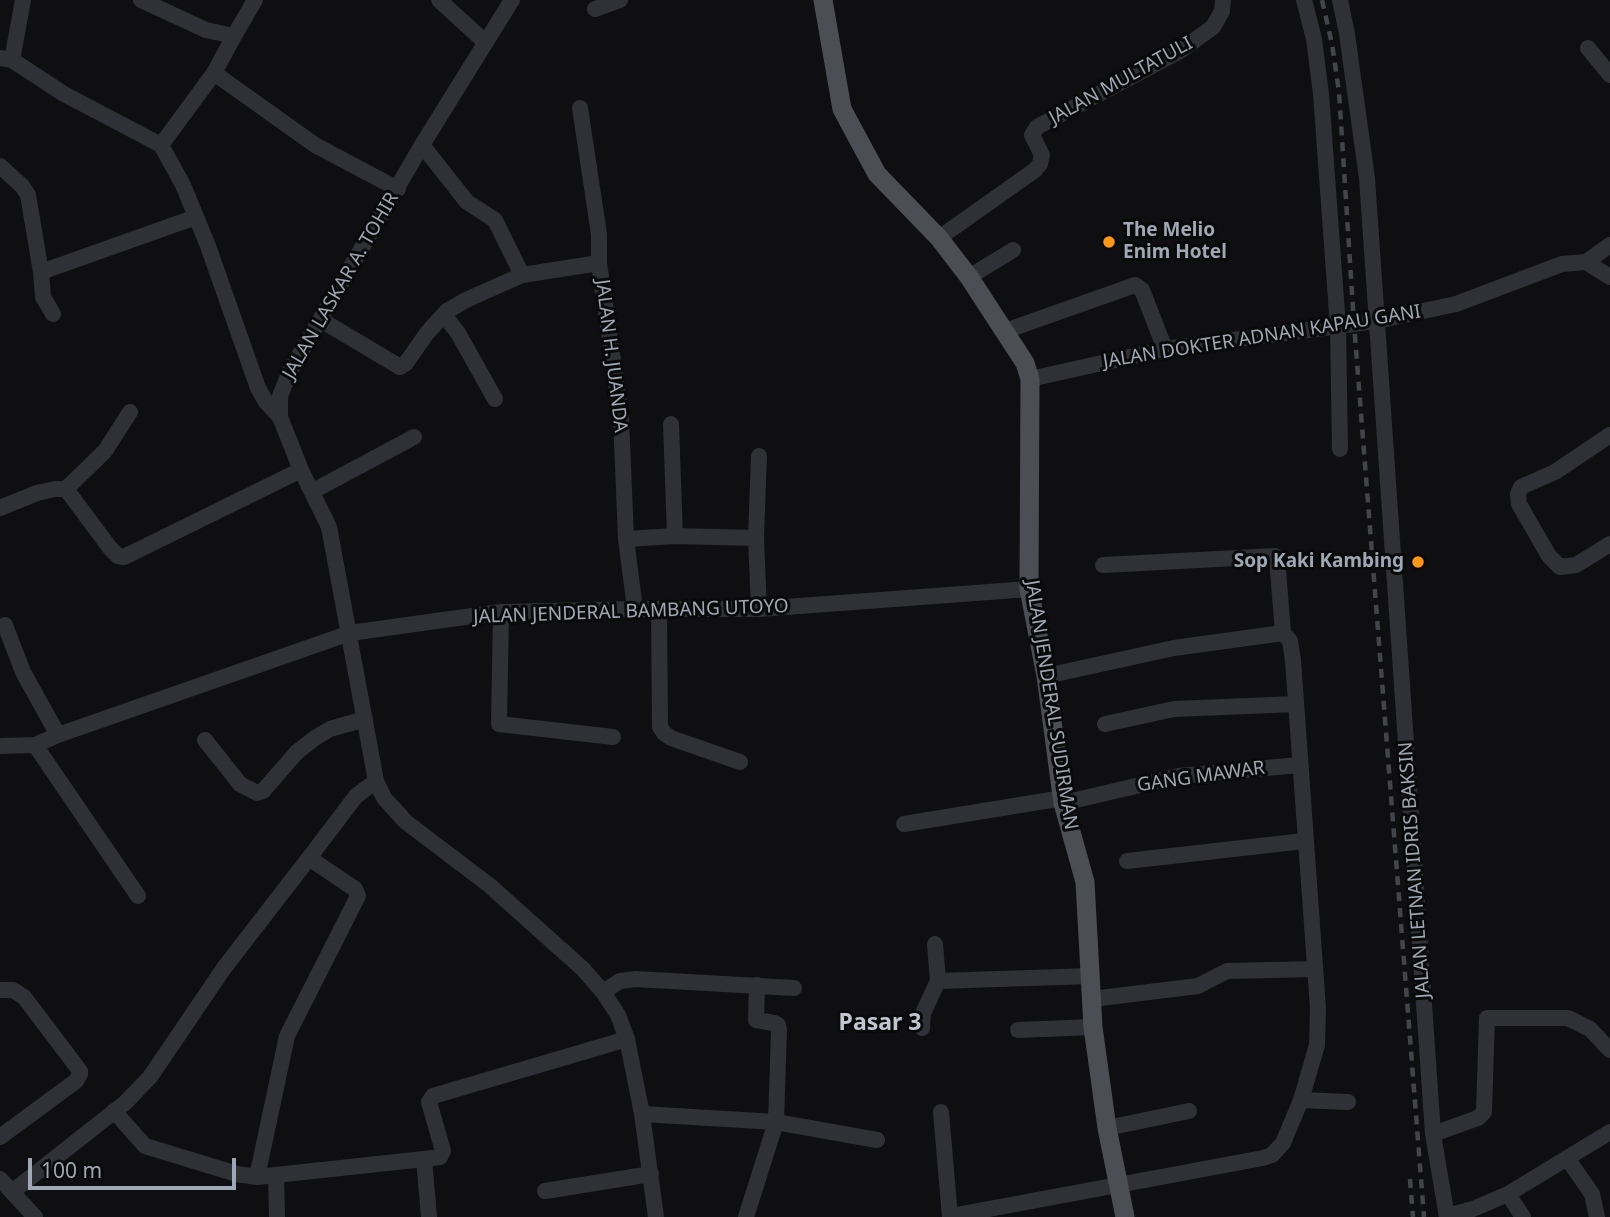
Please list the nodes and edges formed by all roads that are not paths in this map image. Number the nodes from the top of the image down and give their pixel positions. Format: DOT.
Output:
graph roads {
  1 [pos="23,0"];
  2 [pos="141,0"];
  3 [pos="254,0"];
  4 [pos="439,0"];
  5 [pos="512,0"];
  6 [pos="620,0"];
  7 [pos="823,0"];
  8 [pos="1223,0"];
  9 [pos="1304,0"];
  10 [pos="1340,0"];
  11 [pos="595,9"];
  12 [pos="234,36"];
  13 [pos="484,41"];
  14 [pos="1588,48"];
  15 [pos="6,59"];
  16 [pos="215,73"];
  17 [pos="1610,75"];
  18 [pos="580,108"];
  19 [pos="161,145"];
  20 [pos="422,145"];
  21 [pos="0,166"];
  22 [pos="398,188"];
  23 [pos="196,217"];
  24 [pos="939,239"];
  25 [pos="1610,245"];
  26 [pos="1013,250"];
  27 [pos="1586,262"];
  28 [pos="599,263"];
  29 [pos="41,272"];
  30 [pos="522,275"];
  31 [pos="969,277"];
  32 [pos="1610,277"];
  33 [pos="53,313"];
  34 [pos="444,315"];
  35 [pos="321,320"];
  36 [pos="1376,321"];
  37 [pos="1338,327"];
  38 [pos="1005,331"];
  39 [pos="1165,349"];
  40 [pos="1030,379"];
  41 [pos="495,399"];
  42 [pos="131,412"];
  43 [pos="280,417"];
  44 [pos="671,424"];
  45 [pos="1610,435"];
  46 [pos="414,437"];
  47 [pos="1340,449"];
  48 [pos="759,456"];
  49 [pos="301,470"];
  50 [pos="66,489"];
  51 [pos="313,491"];
  52 [pos="0,508"];
  53 [pos="675,536"];
  54 [pos="756,538"];
  55 [pos="626,539"];
  56 [pos="1610,544"];
  57 [pos="1102,565"];
  58 [pos="1029,589"];
  59 [pos="635,608"];
  60 [pos="659,609"];
  61 [pos="760,609"];
  62 [pos="501,612"];
  63 [pos="5,625"];
  64 [pos="350,633"];
  65 [pos="1283,633"];
  66 [pos="1046,676"];
  67 [pos="1296,704"];
  68 [pos="365,719"];
  69 [pos="1105,724"];
  70 [pos="58,735"];
  71 [pos="613,737"];
  72 [pos="205,740"];
  73 [pos="36,745"];
  74 [pos="0,746"];
  75 [pos="740,762"];
  76 [pos="1299,765"];
  77 [pos="376,781"];
  78 [pos="1063,801"];
  79 [pos="904,824"];
  80 [pos="1304,841"];
  81 [pos="309,858"];
  82 [pos="1127,860"];
  83 [pos="138,896"];
  84 [pos="936,944"];
  85 [pos="1315,969"];
  86 [pos="1091,976"];
  87 [pos="938,981"];
  88 [pos="757,985"];
  89 [pos="794,988"];
  90 [pos="0,990"];
  91 [pos="603,992"];
  92 [pos="1092,999"];
  93 [pos="1093,1027"];
  94 [pos="922,1028"];
  95 [pos="1018,1030"];
  96 [pos="627,1039"];
  97 [pos="1610,1049"];
  98 [pos="1301,1100"];
  99 [pos="1348,1102"];
  100 [pos="114,1111"];
  101 [pos="1189,1111"];
  102 [pos="941,1112"];
  103 [pos="642,1114"];
  104 [pos="776,1122"];
  105 [pos="1107,1128"];
  106 [pos="1610,1132"];
  107 [pos="1433,1134"];
  108 [pos="0,1137"];
  109 [pos="877,1140"];
  110 [pos="1567,1158"];
  111 [pos="424,1159"];
  112 [pos="651,1174"];
  113 [pos="276,1175"];
  114 [pos="257,1177"];
  115 [pos="0,1179"];
  116 [pos="1118,1185"];
  117 [pos="545,1191"];
  118 [pos="12,1192"];
  119 [pos="1508,1194"];
  120 [pos="951,1216"];
  121 [pos="35,1217"];
  122 [pos="277,1217"];
  123 [pos="429,1217"];
  124 [pos="656,1217"];
  125 [pos="746,1217"];
  126 [pos="1125,1217"];
  127 [pos="1447,1217"];
  128 [pos="1523,1217"];
  129 [pos="1597,1217"];
  1 -- 15 [label="street"];
  2 -- 12 [label="street"];
  3 -- 12 [label="street"];
  4 -- 13 [label="street"];
  5 -- 13 [label="street, JALAN LASKAR A. TOHIR"];
  6 -- 11 [label="street"];
  7 -- 24 [label="main road, JALAN JENDERAL SUDIRMAN"];
  8 -- 24 [label="street, JALAN MULTATULI"];
  9 -- 37 [label="street"];
  10 -- 36 [label="street, JALAN LETNAN IDRIS BAKSIN"];
  12 -- 16 [label="street"];
  13 -- 20 [label="street, JALAN LASKAR A. TOHIR"];
  14 -- 17 [label="street"];
  15 -- 19 [label="street"];
  16 -- 19 [label="street"];
  16 -- 22 [label="street"];
  18 -- 28 [label="street"];
  19 -- 23 [label="street"];
  20 -- 22 [label="street, JALAN LASKAR A. TOHIR"];
  20 -- 30 [label="street"];
  21 -- 29 [label="street"];
  22 -- 35 [label="street, JALAN LASKAR A. TOHIR"];
  23 -- 29 [label="street"];
  23 -- 43 [label="street"];
  24 -- 31 [label="main road, JALAN JENDERAL SUDIRMAN"];
  25 -- 27 [label="street"];
  26 -- 31 [label="street"];
  27 -- 32 [label="street"];
  27 -- 36 [label="street, JALAN DOKTER ADNAN KAPAU GANI"];
  28 -- 30 [label="street, JALAN H. JUANDA"];
  28 -- 55 [label="street, JALAN H. JUANDA"];
  29 -- 33 [label="street"];
  30 -- 34 [label="street, JALAN H. JUANDA"];
  31 -- 38 [label="main road, JALAN JENDERAL SUDIRMAN"];
  34 -- 35 [label="street, JALAN H. JUANDA"];
  34 -- 41 [label="street"];
  35 -- 43 [label="street, JALAN LASKAR A. TOHIR"];
  36 -- 37 [label="street, JALAN DOKTER ADNAN KAPAU GANI"];
  36 -- 107 [label="street, JALAN LETNAN IDRIS BAKSIN"];
  37 -- 39 [label="street, JALAN DOKTER ADNAN KAPAU GANI"];
  37 -- 47 [label="street"];
  38 -- 39 [label="street"];
  38 -- 40 [label="main road, JALAN JENDERAL SUDIRMAN"];
  39 -- 40 [label="street, JALAN DOKTER ADNAN KAPAU GANI"];
  40 -- 58 [label="main road, JALAN JENDERAL SUDIRMAN"];
  42 -- 50 [label="street"];
  43 -- 49 [label="street"];
  44 -- 53 [label="street"];
  45 -- 56 [label="street"];
  46 -- 51 [label="street"];
  48 -- 54 [label="street"];
  49 -- 50 [label="street"];
  49 -- 51 [label="street"];
  50 -- 52 [label="street"];
  51 -- 64 [label="street"];
  53 -- 54 [label="street"];
  53 -- 55 [label="street"];
  54 -- 61 [label="street"];
  55 -- 59 [label="street, JALAN H. JUANDA"];
  57 -- 65 [label="street"];
  58 -- 61 [label="street, JALAN JENDERAL BAMBANG UTOYO"];
  58 -- 66 [label="main road, JALAN JENDERAL SUDIRMAN"];
  59 -- 60 [label="street, JALAN JENDERAL BAMBANG UTOYO"];
  59 -- 62 [label="street, JALAN JENDERAL BAMBANG UTOYO"];
  60 -- 61 [label="street, JALAN JENDERAL BAMBANG UTOYO"];
  60 -- 75 [label="street"];
  62 -- 64 [label="street, JALAN JENDERAL BAMBANG UTOYO"];
  62 -- 71 [label="street"];
  63 -- 70 [label="street"];
  64 -- 68 [label="street"];
  64 -- 70 [label="street, JALAN JENDERAL BAMBANG UTOYO"];
  65 -- 66 [label="street"];
  65 -- 67 [label="street"];
  66 -- 78 [label="main road, JALAN JENDERAL SUDIRMAN"];
  67 -- 69 [label="street"];
  67 -- 76 [label="street"];
  68 -- 72 [label="street"];
  68 -- 77 [label="street"];
  70 -- 73 [label="street, JALAN JENDERAL BAMBANG UTOYO"];
  73 -- 74 [label="street, JALAN JENDERAL BAMBANG UTOYO"];
  73 -- 83 [label="street"];
  76 -- 78 [label="street, GANG MAWAR"];
  76 -- 80 [label="street"];
  77 -- 81 [label="street"];
  77 -- 91 [label="street"];
  78 -- 79 [label="street, GANG MAWAR"];
  78 -- 86 [label="main road, JALAN JENDERAL SUDIRMAN"];
  80 -- 82 [label="street"];
  80 -- 85 [label="street"];
  81 -- 100 [label="street"];
  81 -- 114 [label="street"];
  84 -- 87 [label="street"];
  85 -- 92 [label="street"];
  85 -- 98 [label="street"];
  86 -- 87 [label="street"];
  86 -- 92 [label="main road, JALAN JENDERAL SUDIRMAN"];
  87 -- 94 [label="street"];
  88 -- 89 [label="street"];
  88 -- 91 [label="street"];
  88 -- 104 [label="street"];
  90 -- 108 [label="street"];
  91 -- 96 [label="street"];
  92 -- 93 [label="main road, JALAN JENDERAL SUDIRMAN"];
  93 -- 95 [label="street"];
  93 -- 105 [label="main road, JALAN JENDERAL SUDIRMAN"];
  96 -- 103 [label="street"];
  96 -- 111 [label="street"];
  97 -- 107 [label="street"];
  98 -- 99 [label="street"];
  98 -- 116 [label="street"];
  100 -- 114 [label="street"];
  100 -- 118 [label="street"];
  101 -- 105 [label="street"];
  102 -- 120 [label="street"];
  103 -- 104 [label="street"];
  103 -- 112 [label="street"];
  104 -- 109 [label="street"];
  104 -- 125 [label="street"];
  105 -- 116 [label="main road, JALAN JENDERAL SUDIRMAN"];
  106 -- 110 [label="street"];
  107 -- 127 [label="street, JALAN LETNAN IDRIS BAKSIN"];
  110 -- 119 [label="street"];
  110 -- 129 [label="street"];
  111 -- 113 [label="street"];
  111 -- 123 [label="street"];
  112 -- 117 [label="street"];
  112 -- 124 [label="street"];
  113 -- 114 [label="street"];
  113 -- 122 [label="street"];
  115 -- 118 [label="street"];
  116 -- 120 [label="street"];
  116 -- 126 [label="main road, JALAN JENDERAL SUDIRMAN"];
  118 -- 121 [label="street"];
  119 -- 127 [label="street"];
  119 -- 128 [label="street"];
}
